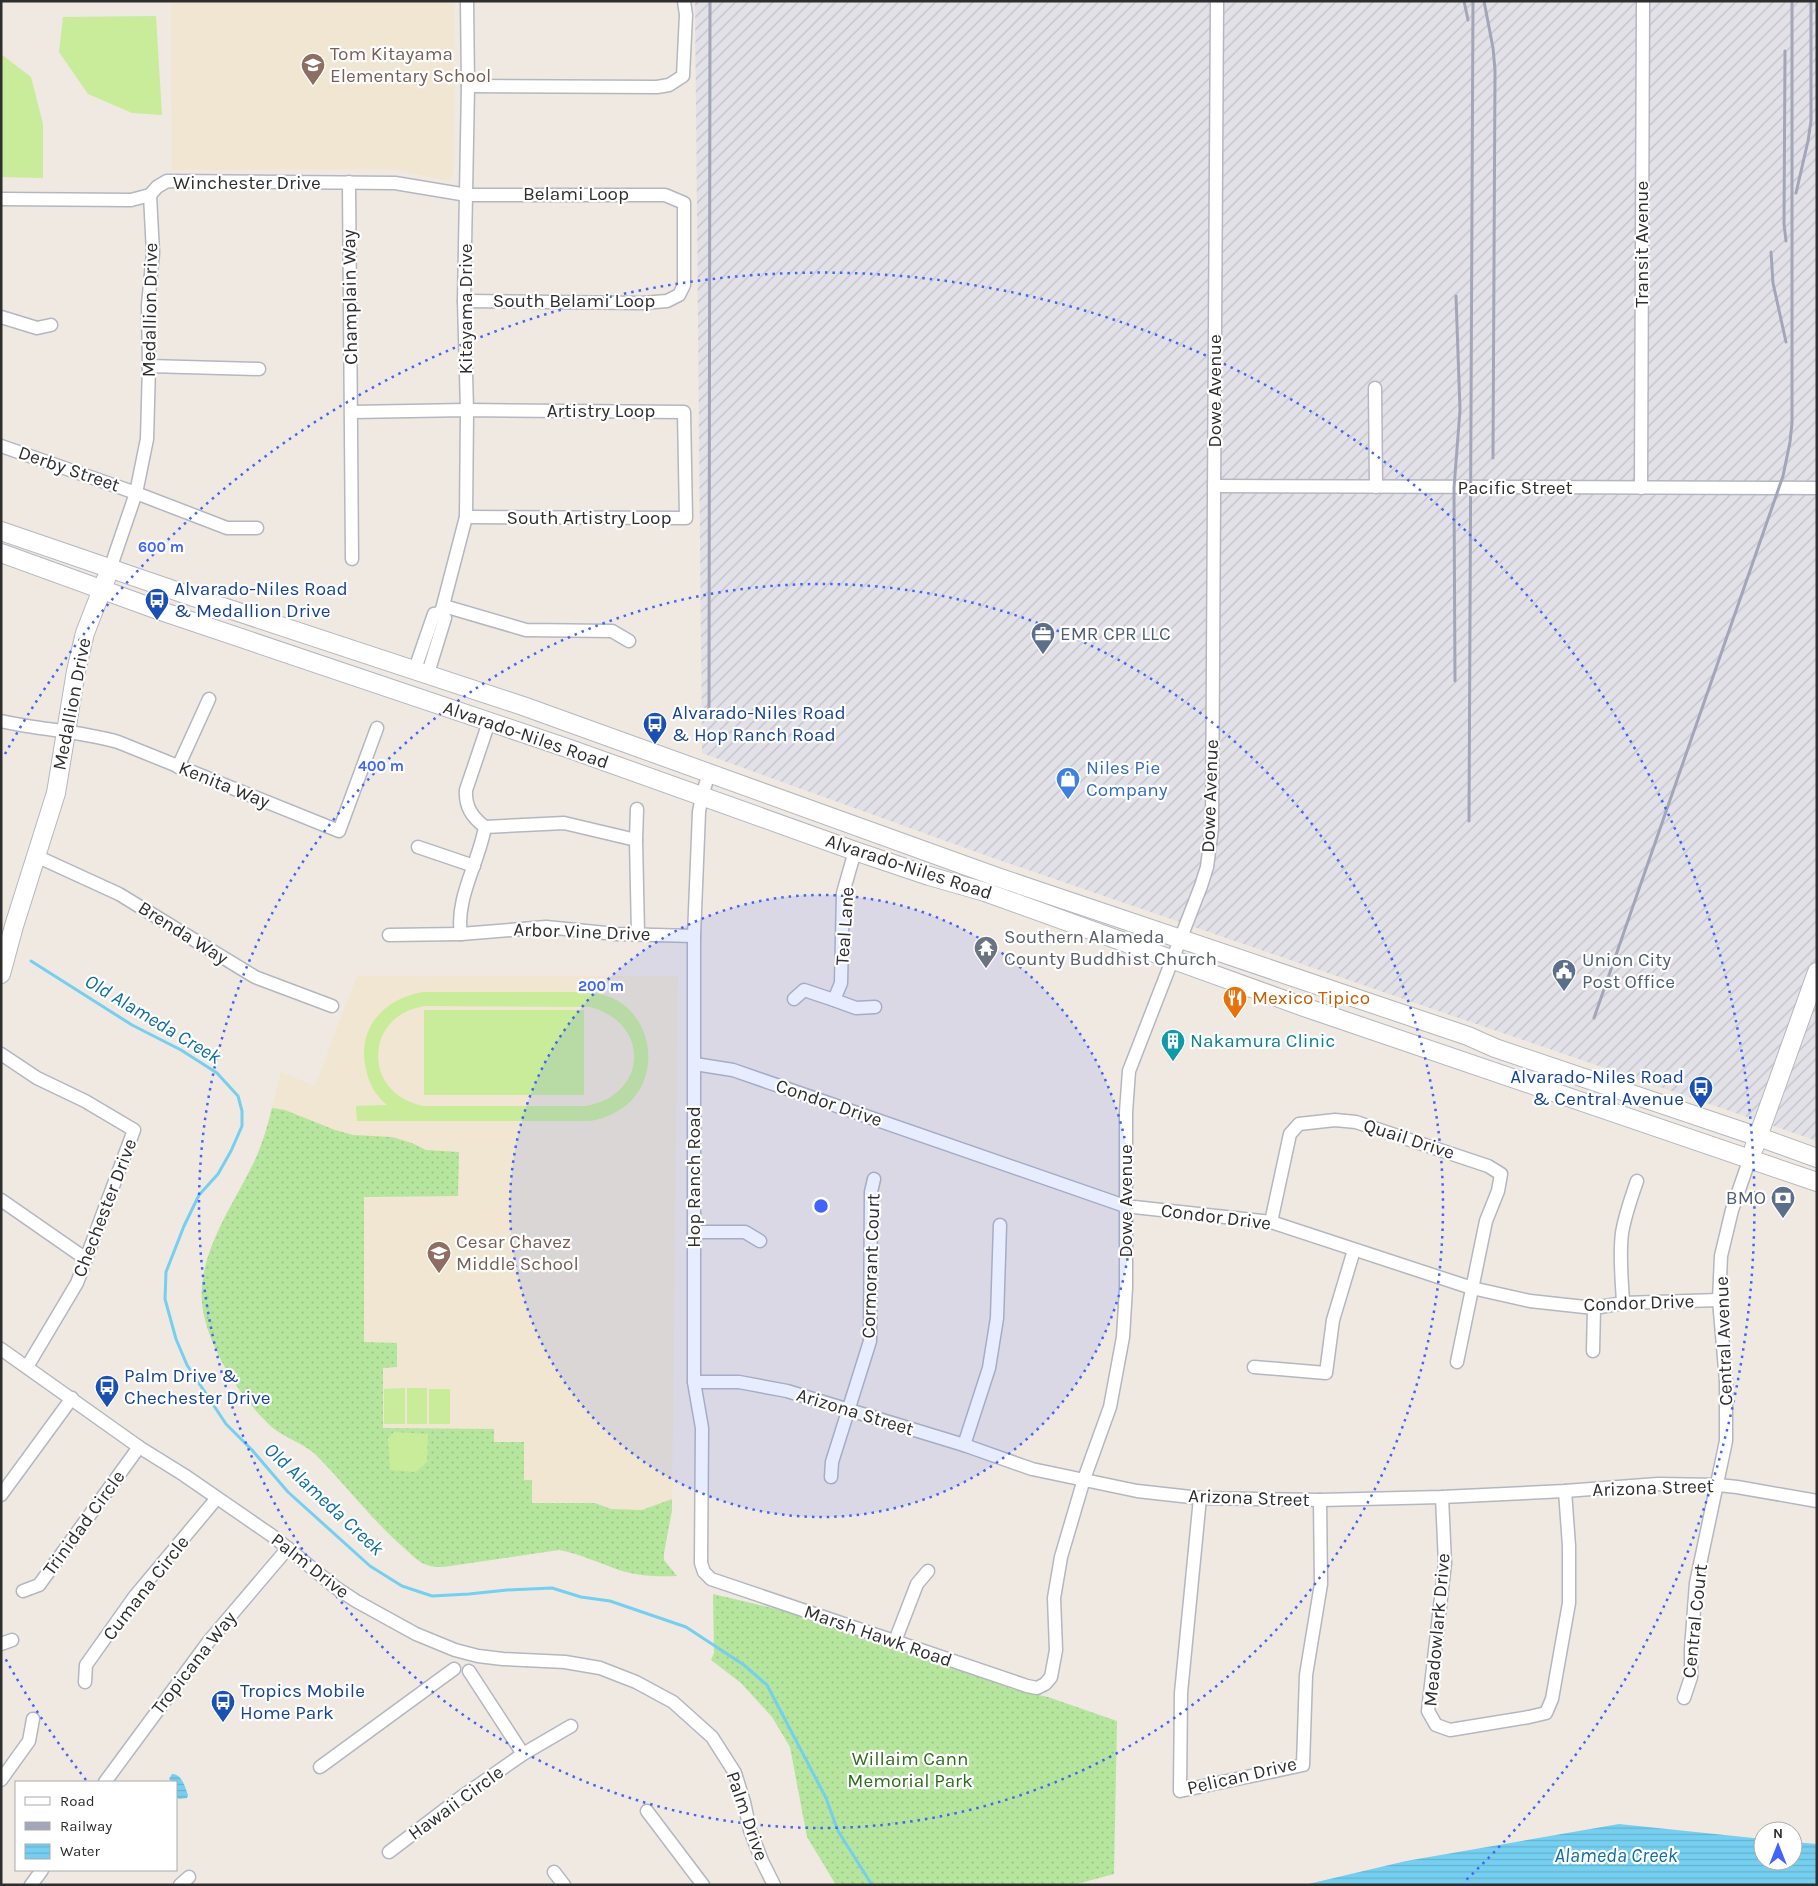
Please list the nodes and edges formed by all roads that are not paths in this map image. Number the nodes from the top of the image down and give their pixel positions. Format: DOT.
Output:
graph roads {
  1 [pos="468,1"];
  2 [pos="684,1"];
  3 [pos="1217,1"];
  4 [pos="1643,1"];
  5 [pos="468,86"];
  6 [pos="349,182"];
  7 [pos="467,194"];
  8 [pos="150,195"];
  9 [pos="1,199"];
  10 [pos="684,203"];
  11 [pos="464,301"];
  12 [pos="1,317"];
  13 [pos="51,325"];
  14 [pos="149,366"];
  15 [pos="259,369"];
  16 [pos="1375,388"];
  17 [pos="467,410"];
  18 [pos="352,412"];
  19 [pos="1,446"];
  20 [pos="686,463"];
  21 [pos="1214,486"];
  22 [pos="1376,487"];
  23 [pos="1641,488"];
  24 [pos="1817,488"];
  25 [pos="136,493"];
  26 [pos="466,517"];
  27 [pos="257,528"];
  28 [pos="1,531"];
  29 [pos="1,554"];
  30 [pos="352,560"];
  31 [pos="110,569"];
  32 [pos="102,590"];
  33 [pos="443,609"];
  34 [pos="629,641"];
  35 [pos="422,671"];
  36 [pos="209,699"];
  37 [pos="1,722"];
  38 [pos="489,722"];
  39 [pos="377,728"];
  40 [pos="65,732"];
  41 [pos="178,767"];
  42 [pos="709,773"];
  43 [pos="702,796"];
  44 [pos="636,809"];
  45 [pos="485,827"];
  46 [pos="636,840"];
  47 [pos="418,847"];
  48 [pos="855,851"];
  49 [pos="36,856"];
  50 [pos="474,866"];
  51 [pos="461,934"];
  52 [pos="638,934"];
  53 [pos="389,935"];
  54 [pos="694,936"];
  55 [pos="1180,940"];
  56 [pos="1172,958"];
  57 [pos="1817,972"];
  58 [pos="1,974"];
  59 [pos="794,999"];
  60 [pos="834,1000"];
  61 [pos="332,1006"];
  62 [pos="875,1008"];
  63 [pos="1,1054"];
  64 [pos="695,1064"];
  65 [pos="1759,1137"];
  66 [pos="1750,1158"];
  67 [pos="1817,1158"];
  68 [pos="874,1179"];
  69 [pos="1637,1181"];
  70 [pos="1817,1182"];
  71 [pos="1,1200"];
  72 [pos="1125,1206"];
  73 [pos="1271,1222"];
  74 [pos="1000,1224"];
  75 [pos="694,1232"];
  76 [pos="760,1241"];
  77 [pos="1354,1250"];
  78 [pos="86,1259"];
  79 [pos="1472,1288"];
  80 [pos="1719,1300"];
  81 [pos="1623,1303"];
  82 [pos="1594,1308"];
  83 [pos="1,1349"];
  84 [pos="1593,1351"];
  85 [pos="1457,1362"];
  86 [pos="27,1366"];
  87 [pos="1254,1367"];
  88 [pos="694,1382"];
  89 [pos="72,1398"];
  90 [pos="848,1410"];
  91 [pos="964,1445"];
  92 [pos="140,1447"];
  93 [pos="831,1477"];
  94 [pos="1084,1479"];
  95 [pos="1718,1485"];
  96 [pos="1565,1491"];
  97 [pos="1,1495"];
  98 [pos="1442,1497"];
  99 [pos="217,1498"];
  100 [pos="1200,1498"];
  101 [pos="1320,1500"];
  102 [pos="1817,1501"];
  103 [pos="288,1548"];
  104 [pos="928,1570"];
  105 [pos="711,1579"];
  106 [pos="22,1590"];
  107 [pos="895,1641"];
  108 [pos="455,1650"];
  109 [pos="478,1656"];
  110 [pos="454,1668"];
  111 [pos="469,1672"];
  112 [pos="85,1682"];
  113 [pos="1045,1684"];
  114 [pos="1684,1698"];
  115 [pos="33,1719"];
  116 [pos="572,1726"];
  117 [pos="523,1754"];
  118 [pos="320,1767"];
  119 [pos="1,1780"];
  120 [pos="106,1781"];
  121 [pos="647,1811"];
  122 [pos="389,1852"];
  123 [pos="41,1871"];
  124 [pos="554,1872"];
  125 [pos="31,1885"];
  126 [pos="564,1885"];
  127 [pos="703,1885"];
  128 [pos="774,1885"];
  1 -- 5 [label="street, Kitayama Drive"];
  2 -- 5 [label="street"];
  3 -- 21 [label="street, Dowe Avenue"];
  4 -- 23 [label="street, Transit Avenue"];
  5 -- 7 [label="street, Kitayama Drive"];
  6 -- 7 [label="street, Winchester Drive"];
  6 -- 8 [label="street, Winchester Drive"];
  6 -- 18 [label="street, Champlain Way"];
  7 -- 10 [label="street, Belami Loop"];
  7 -- 11 [label="street, Kitayama Drive"];
  8 -- 9 [label="street, Winchester Drive"];
  8 -- 14 [label="street, Medallion Drive"];
  10 -- 11 [label="street, South Belami Loop"];
  11 -- 17 [label="street, Kitayama Drive"];
  12 -- 13 [label="street"];
  14 -- 15 [label="street"];
  14 -- 25 [label="street, Medallion Drive"];
  16 -- 22 [label="street"];
  17 -- 18 [label="street"];
  17 -- 20 [label="street, Artistry Loop"];
  17 -- 26 [label="street, Kitayama Drive"];
  18 -- 30 [label="street, Champlain Way"];
  19 -- 25 [label="street, Derby Street"];
  20 -- 26 [label="street, South Artistry Loop"];
  21 -- 22 [label="street, Pacific Street"];
  21 -- 55 [label="street, Dowe Avenue"];
  22 -- 23 [label="street, Pacific Street"];
  23 -- 24 [label="street, Pacific Street"];
  25 -- 27 [label="street, Derby Street"];
  25 -- 31 [label="street, Medallion Drive"];
  26 -- 33 [label="street, Kitayama Drive"];
  28 -- 31 [label="main road, Alvarado-Niles Road"];
  29 -- 32 [label="main road, Alvarado-Niles Road"];
  31 -- 32 [label="main road, Medallion Drive"];
  31 -- 35 [label="main road, Alvarado-Niles Road"];
  32 -- 38 [label="main road, Alvarado-Niles Road"];
  32 -- 40 [label="main road, Medallion Drive"];
  33 -- 34 [label="street"];
  33 -- 35 [label="street, Kitayama Drive"];
  35 -- 42 [label="main road, Alvarado-Niles Road"];
  36 -- 41 [label="street"];
  37 -- 40 [label="street, Kenita Way"];
  38 -- 43 [label="main road, Alvarado-Niles Road"];
  38 -- 45 [label="street"];
  39 -- 41 [label="street, Kenita Way"];
  40 -- 41 [label="street, Kenita Way"];
  40 -- 49 [label="main road, Medallion Drive"];
  42 -- 43 [label="street, Hop Ranch Road"];
  42 -- 55 [label="main road, Alvarado-Niles Road"];
  43 -- 48 [label="main road, Alvarado-Niles Road"];
  43 -- 54 [label="street, Hop Ranch Road"];
  44 -- 46 [label="street"];
  45 -- 46 [label="street"];
  45 -- 50 [label="street"];
  46 -- 52 [label="street"];
  47 -- 50 [label="street"];
  48 -- 56 [label="main road, Alvarado-Niles Road"];
  48 -- 60 [label="street, Teal Lane"];
  49 -- 58 [label="main road, Medallion Drive"];
  49 -- 61 [label="street, Brenda Way"];
  50 -- 51 [label="street"];
  51 -- 52 [label="street, Arbor Vine Drive"];
  51 -- 53 [label="street, Arbor Vine Drive"];
  52 -- 54 [label="street, Arbor Vine Drive"];
  54 -- 64 [label="street, Hop Ranch Road"];
  55 -- 56 [label="street, Dowe Avenue"];
  55 -- 65 [label="main road, Alvarado-Niles Road"];
  56 -- 66 [label="main road, Alvarado-Niles Road"];
  56 -- 72 [label="street, Dowe Avenue"];
  57 -- 65 [label="main road, Central Avenue"];
  59 -- 60 [label="street"];
  60 -- 62 [label="street"];
  63 -- 78 [label="street, Chechester Drive"];
  64 -- 72 [label="street, Condor Drive"];
  64 -- 75 [label="street, Hop Ranch Road"];
  65 -- 66 [label="main road, Central Avenue"];
  65 -- 67 [label="main road, Alvarado-Niles Road"];
  66 -- 70 [label="main road, Alvarado-Niles Road"];
  66 -- 80 [label="street, Central Avenue"];
  68 -- 90 [label="street, Cormorant Court"];
  69 -- 81 [label="street"];
  71 -- 78 [label="street"];
  72 -- 73 [label="street, Condor Drive"];
  72 -- 94 [label="street, Dowe Avenue"];
  73 -- 77 [label="street, Condor Drive"];
  73 -- 79 [label="street, Quail Drive"];
  74 -- 91 [label="street"];
  75 -- 76 [label="street"];
  75 -- 88 [label="street, Hop Ranch Road"];
  77 -- 79 [label="street, Condor Drive"];
  77 -- 87 [label="street"];
  78 -- 86 [label="street, Chechester Drive"];
  79 -- 82 [label="street, Condor Drive"];
  79 -- 85 [label="street"];
  80 -- 81 [label="street, Condor Drive"];
  80 -- 95 [label="street, Central Avenue"];
  81 -- 82 [label="street, Condor Drive"];
  82 -- 84 [label="street"];
  83 -- 86 [label="street, Palm Drive"];
  86 -- 89 [label="street, Palm Drive"];
  88 -- 90 [label="street, Arizona Street"];
  88 -- 105 [label="street, Hop Ranch Road"];
  89 -- 92 [label="street, Palm Drive"];
  89 -- 97 [label="street"];
  90 -- 91 [label="street, Arizona Street"];
  90 -- 93 [label="street, Cormorant Court"];
  91 -- 94 [label="street, Arizona Street"];
  92 -- 99 [label="street, Palm Drive"];
  92 -- 106 [label="street, Trinidad Circle"];
  94 -- 100 [label="street, Arizona Street"];
  94 -- 113 [label="street, Dowe Avenue"];
  95 -- 96 [label="street, Arizona Street"];
  95 -- 102 [label="street, Arizona Street"];
  95 -- 114 [label="street, Central Court"];
  96 -- 98 [label="street, Arizona Street"];
  96 -- 98 [label="street, Meadowlark Drive"];
  98 -- 101 [label="street, Arizona Street"];
  99 -- 103 [label="street, Palm Drive"];
  99 -- 112 [label="street, Cumana Circle"];
  100 -- 101 [label="street, Arizona Street"];
  100 -- 101 [label="street, Pelican Drive"];
  103 -- 108 [label="street, Palm Drive"];
  103 -- 120 [label="street, Tropicana Way"];
  104 -- 107 [label="street"];
  105 -- 107 [label="street, Marsh Hawk Road"];
  107 -- 113 [label="street, Marsh Hawk Road"];
  108 -- 109 [label="street, Palm Drive"];
  108 -- 110 [label="street"];
  109 -- 111 [label="street"];
  109 -- 128 [label="street, Palm Drive"];
  110 -- 111 [label="street"];
  110 -- 118 [label="street"];
  111 -- 117 [label="street, Hawaii Circle"];
  115 -- 119 [label="street"];
  116 -- 117 [label="street, Hawaii Circle"];
  117 -- 122 [label="street, Hawaii Circle"];
  121 -- 127 [label="street"];
  123 -- 125 [label="street"];
  124 -- 126 [label="street"];
}
